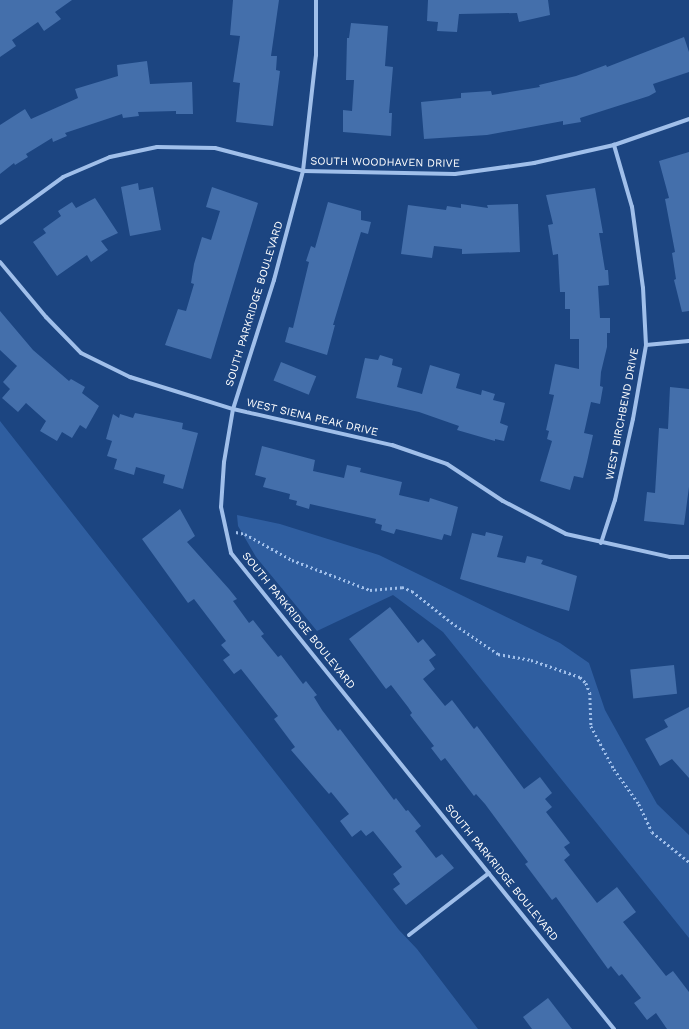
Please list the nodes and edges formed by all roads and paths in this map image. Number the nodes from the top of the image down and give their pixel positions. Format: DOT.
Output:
graph roads {
  1 [pos="316,0"];
  2 [pos="689,119"];
  3 [pos="614,145"];
  4 [pos="303,170"];
  5 [pos="0,223"];
  6 [pos="0,262"];
  7 [pos="689,342"];
  8 [pos="646,345"];
  9 [pos="233,409"];
  10 [pos="226,530"];
  11 [pos="601,543"];
  12 [pos="689,557"];
  13 [pos="689,862"];
  14 [pos="489,873"];
  15 [pos="409,935"];
  16 [pos="614,1029"];
  1 -- 4 [label="street, SOUTH PARKRIDGE BOULEVARD"];
  2 -- 3 [label="street, SOUTH WOODHAVEN DRIVE"];
  3 -- 4 [label="street, SOUTH WOODHAVEN DRIVE"];
  3 -- 8 [label="street, WEST BIRCHBEND DRIVE"];
  4 -- 5 [label="street, SOUTH WOODHAVEN DRIVE"];
  4 -- 9 [label="street, SOUTH PARKRIDGE BOULEVARD"];
  6 -- 9 [label="street, WEST SIENA PEAK DRIVE"];
  7 -- 8 [label="street"];
  8 -- 11 [label="street, WEST BIRCHBEND DRIVE"];
  9 -- 10 [label="street, SOUTH PARKRIDGE BOULEVARD"];
  9 -- 11 [label="street, WEST SIENA PEAK DRIVE"];
  10 -- 13 [label="path"];
  10 -- 14 [label="street, SOUTH PARKRIDGE BOULEVARD"];
  11 -- 12 [label="street, WEST SIENA PEAK DRIVE"];
  14 -- 15 [label="street"];
  14 -- 16 [label="street, SOUTH PARKRIDGE BOULEVARD"];
}
